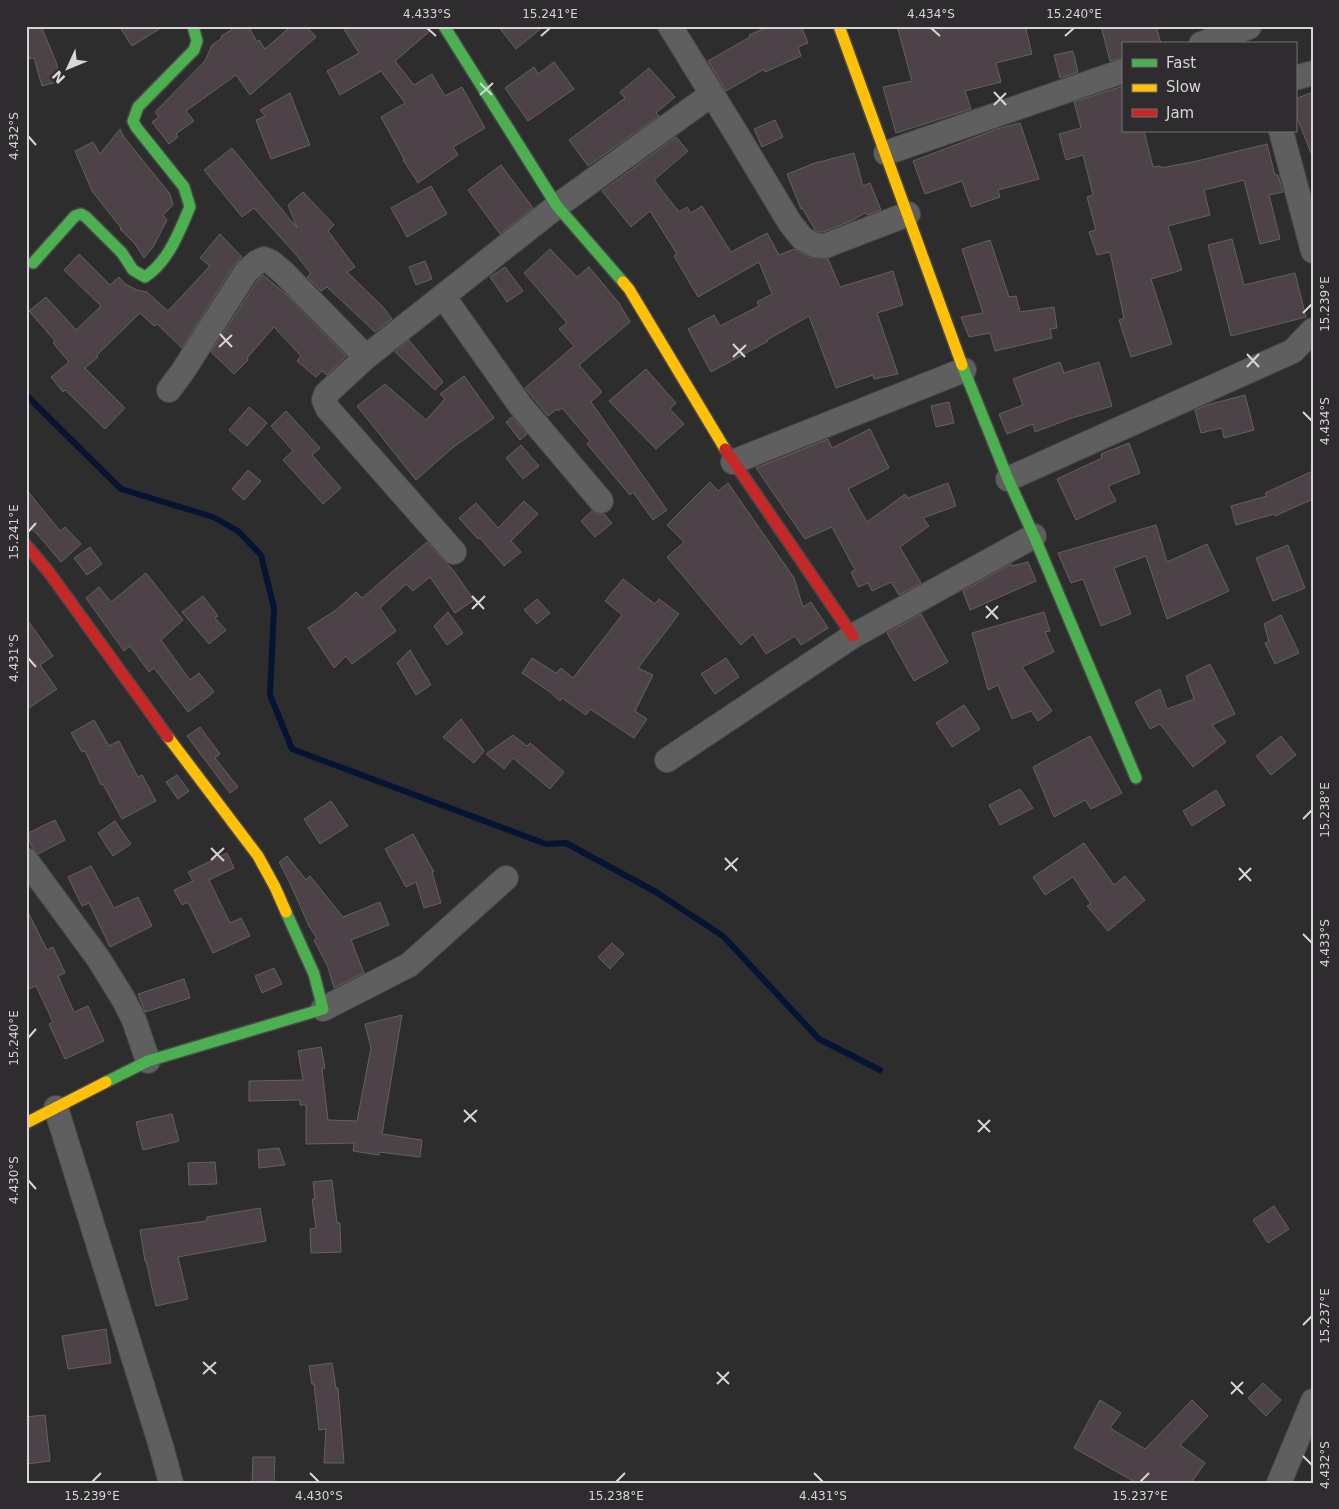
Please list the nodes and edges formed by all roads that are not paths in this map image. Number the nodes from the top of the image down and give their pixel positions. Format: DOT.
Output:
graph roads {
  1 [pos="193,26"];
  2 [pos="444,26"];
  3 [pos="670,26"];
  4 [pos="839,26"];
  5 [pos="1251,32"];
  6 [pos="1209,42"];
  7 [pos="1122,71"];
  8 [pos="1313,73"];
  9 [pos="1296,78"];
  10 [pos="712,94"];
  11 [pos="1281,132"];
  12 [pos="886,153"];
  13 [pos="557,206"];
  14 [pos="908,214"];
  15 [pos="1313,251"];
  16 [pos="33,264"];
  17 [pos="443,296"];
  18 [pos="1313,330"];
  19 [pos="366,357"];
  20 [pos="964,370"];
  21 [pos="169,390"];
  22 [pos="733,462"];
  23 [pos="1008,479"];
  24 [pos="601,501"];
  25 [pos="1034,536"];
  26 [pos="26,545"];
  27 [pos="454,552"];
  28 [pos="853,636"];
  29 [pos="667,760"];
  30 [pos="1136,778"];
  31 [pos="26,860"];
  32 [pos="506,878"];
  33 [pos="323,1008"];
  34 [pos="148,1061"];
  35 [pos="56,1108"];
  36 [pos="26,1123"];
  37 [pos="1313,1401"];
  38 [pos="171,1483"];
  39 [pos="1279,1483"];
  1 -- 16 [label="street"];
  2 -- 13 [label="street"];
  3 -- 10 [label="street"];
  4 -- 12 [label="street"];
  5 -- 6 [label="street"];
  7 -- 12 [label="street"];
  8 -- 9 [label="street"];
  10 -- 13 [label="street"];
  10 -- 14 [label="street"];
  11 -- 15 [label="street"];
  12 -- 14 [label="street"];
  13 -- 17 [label="street"];
  13 -- 22 [label="street"];
  14 -- 20 [label="street"];
  17 -- 19 [label="street"];
  17 -- 24 [label="street"];
  18 -- 23 [label="street"];
  19 -- 21 [label="street"];
  19 -- 27 [label="street"];
  20 -- 22 [label="street"];
  20 -- 23 [label="street"];
  22 -- 28 [label="street"];
  23 -- 25 [label="street"];
  25 -- 28 [label="street"];
  25 -- 30 [label="street"];
  26 -- 33 [label="street"];
  28 -- 29 [label="street"];
  31 -- 34 [label="street"];
  32 -- 33 [label="street"];
  33 -- 34 [label="street"];
  34 -- 35 [label="street"];
  35 -- 36 [label="street"];
  35 -- 38 [label="street"];
  37 -- 39 [label="street"];
}
